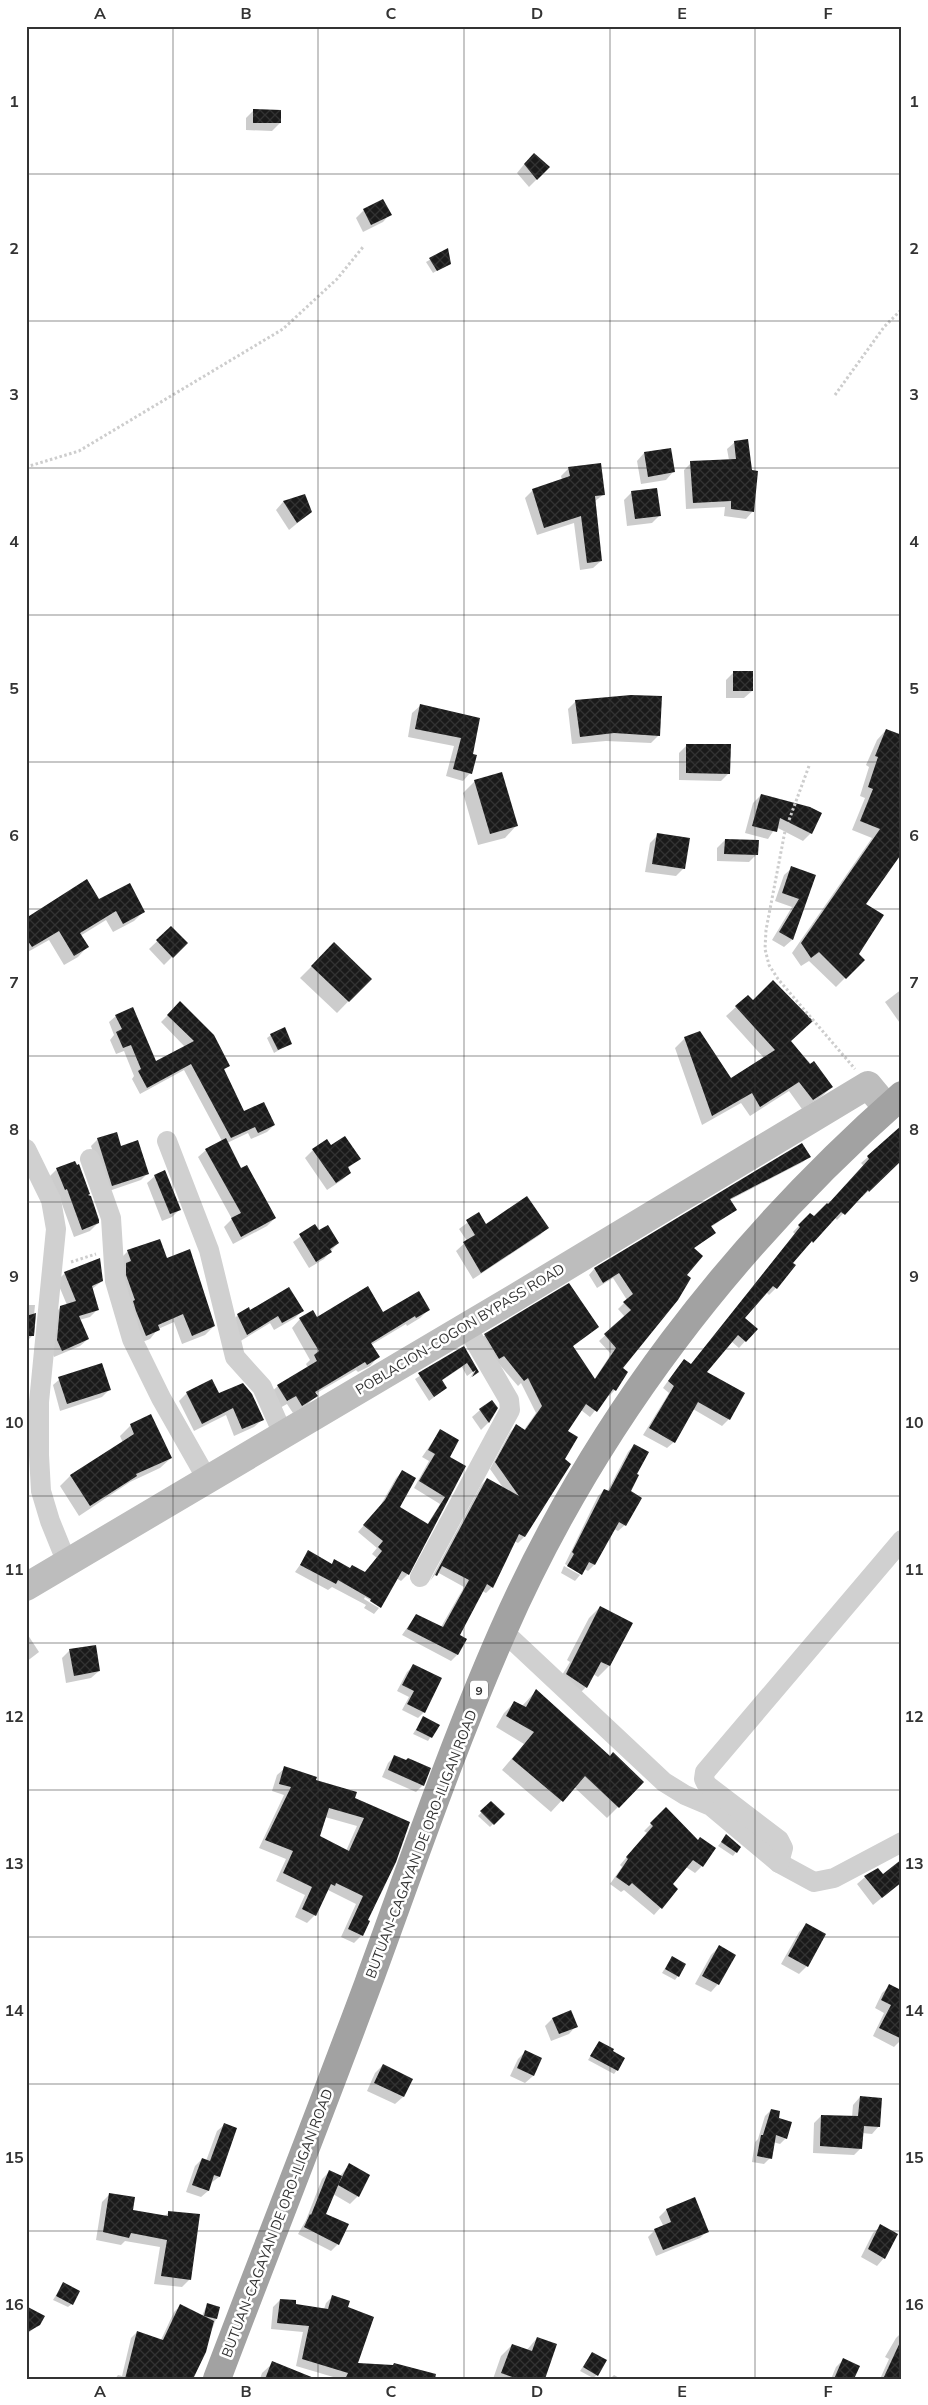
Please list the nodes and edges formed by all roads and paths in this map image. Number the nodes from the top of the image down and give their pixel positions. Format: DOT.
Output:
graph roads {
  1 [pos="363,247"];
  2 [pos="902,309"];
  3 [pos="835,395"];
  4 [pos="26,468"];
  5 [pos="809,766"];
  6 [pos="868,1085"];
  7 [pos="897,1106"];
  8 [pos="167,1141"];
  9 [pos="26,1149"];
  10 [pos="90,1160"];
  11 [pos="112,1249"];
  12 [pos="53,1268"];
  13 [pos="466,1326"];
  14 [pos="283,1434"];
  15 [pos="207,1479"];
  16 [pos="902,1540"];
  17 [pos="67,1563"];
  18 [pos="420,1577"];
  19 [pos="26,1587"];
  20 [pos="503,1631"];
  21 [pos="902,1842"];
  22 [pos="779,1863"];
  23 [pos="217,2379"];
  1 -- 4 [label="path"];
  2 -- 3 [label="path"];
  5 -- 6 [label="path"];
  6 -- 7 [label="main road"];
  6 -- 13 [label="main road, POBLACION-COGON BYPASS ROAD"];
  7 -- 20 [label="highway, BUTUAN-CAGAYAN DE ORO-ILIGAN ROAD / 9"];
  8 -- 14 [label="street"];
  9 -- 12 [label="street"];
  10 -- 11 [label="street"];
  11 -- 12 [label="path"];
  11 -- 15 [label="street"];
  12 -- 17 [label="street"];
  13 -- 14 [label="main road, POBLACION-COGON BYPASS ROAD"];
  13 -- 18 [label="street"];
  14 -- 15 [label="main road, POBLACION-COGON BYPASS ROAD"];
  15 -- 17 [label="main road, POBLACION-COGON BYPASS ROAD"];
  16 -- 22 [label="street"];
  17 -- 19 [label="main road, POBLACION-COGON BYPASS ROAD"];
  20 -- 22 [label="street"];
  20 -- 23 [label="highway, BUTUAN-CAGAYAN DE ORO-ILIGAN ROAD / 9"];
  21 -- 22 [label="street"];
}
